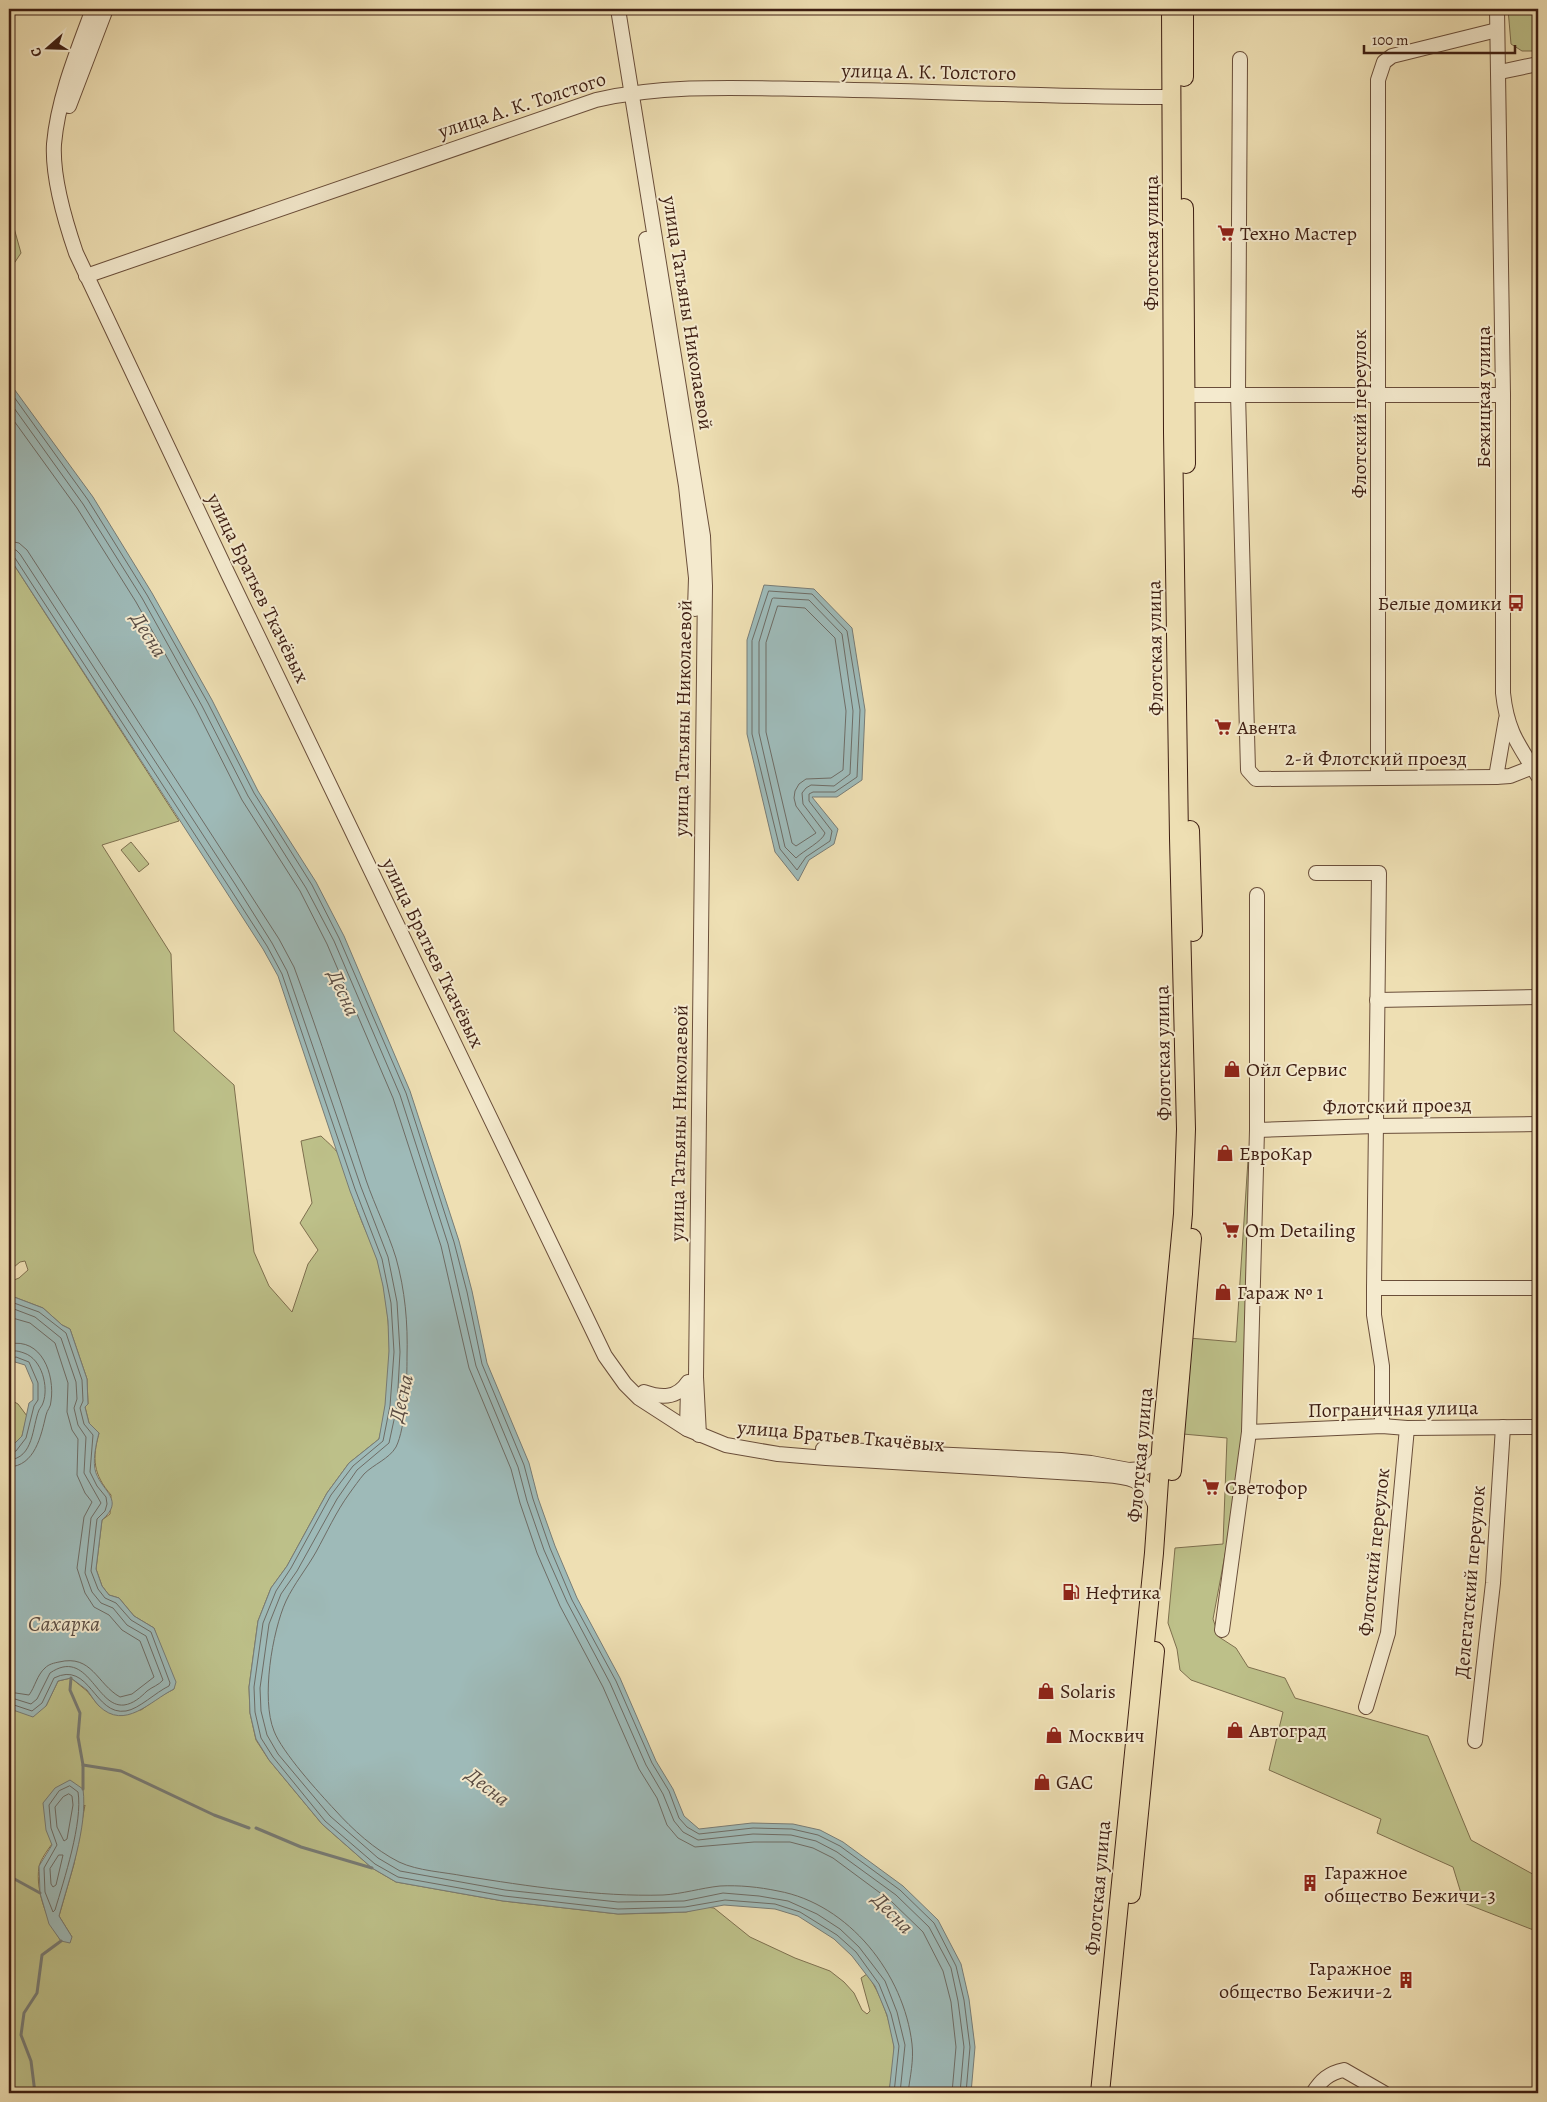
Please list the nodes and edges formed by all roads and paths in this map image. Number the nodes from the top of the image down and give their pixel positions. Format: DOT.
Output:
graph roads {
  1 [pos="93,9"];
  2 [pos="106,9"];
  3 [pos="608,9"];
  4 [pos="618,9"];
  5 [pos="1171,9"];
  6 [pos="1184,9"];
  7 [pos="1497,9"];
  8 [pos="1497,30"];
  9 [pos="1240,59"];
  10 [pos="1538,64"];
  11 [pos="1500,72"];
  12 [pos="627,93"];
  13 [pos="1172,97"];
  14 [pos="90,275"];
  15 [pos="1238,394"];
  16 [pos="1185,395"];
  17 [pos="1379,395"];
  18 [pos="1503,395"];
  19 [pos="1506,716"];
  20 [pos="1535,771"];
  21 [pos="1378,777"];
  22 [pos="1496,778"];
  23 [pos="1316,873"];
  24 [pos="1257,895"];
  25 [pos="1538,998"];
  26 [pos="1377,1000"];
  27 [pos="1538,1124"];
  28 [pos="1375,1126"];
  29 [pos="1257,1130"];
  30 [pos="1374,1288"];
  31 [pos="1538,1288"];
  32 [pos="692,1383"];
  33 [pos="644,1392"];
  34 [pos="1382,1426"];
  35 [pos="1503,1427"];
  36 [pos="1538,1427"];
  37 [pos="696,1428"];
  38 [pos="1407,1428"];
  39 [pos="1249,1432"];
  40 [pos="1161,1455"];
  41 [pos="1157,1508"];
  42 [pos="1222,1630"];
  43 [pos="1366,1707"];
  44 [pos="1475,1741"];
  45 [pos="1100,2093"];
  46 [pos="1111,2093"];
  47 [pos="1314,2093"];
  48 [pos="1384,2093"];
  1 -- 14 [label="street, улица Братьев Ткачёвых"];
  2 -- 14 [label="street, улица Братьев Ткачёвых"];
  3 -- 12 [label="street, улица Татьяны Николаевой"];
  4 -- 12 [label="street, улица Татьяны Николаевой"];
  5 -- 13 [label="main road, Флотская улица"];
  6 -- 16 [label="main road, Флотская улица"];
  7 -- 8 [label="street, Бежицкая улица"];
  8 -- 11 [label="street, Бежицкая улица"];
  8 -- 17 [label="street, Флотский переулок"];
  9 -- 15 [label="street"];
  10 -- 11 [label="street"];
  11 -- 18 [label="street, Бежицкая улица"];
  12 -- 13 [label="street, улица А. К. Толстого"];
  12 -- 14 [label="street, улица А. К. Толстого"];
  12 -- 32 [label="street, улица Татьяны Николаевой"];
  13 -- 40 [label="main road, Флотская улица"];
  14 -- 33 [label="street, улица Братьев Ткачёвых"];
  14 -- 37 [label="street, улица Братьев Ткачёвых"];
  15 -- 16 [label="street"];
  15 -- 17 [label="street"];
  15 -- 21 [label="street, 2-й Флотский проезд"];
  16 -- 46 [label="main road, Флотская улица"];
  17 -- 18 [label="street"];
  17 -- 21 [label="street, Флотский переулок"];
  18 -- 19 [label="street, Бежицкая улица"];
  19 -- 20 [label="street, Бежицкая улица"];
  19 -- 22 [label="street"];
  20 -- 22 [label="street, 2-й Флотский проезд"];
  21 -- 22 [label="street, 2-й Флотский проезд"];
  23 -- 26 [label="street"];
  24 -- 29 [label="street"];
  25 -- 26 [label="street"];
  26 -- 28 [label="street"];
  27 -- 28 [label="street, Флотский проезд"];
  28 -- 29 [label="street, Флотский проезд"];
  28 -- 30 [label="street"];
  29 -- 39 [label="street"];
  30 -- 31 [label="street"];
  30 -- 34 [label="street"];
  32 -- 33 [label="street"];
  32 -- 37 [label="street, улица Татьяны Николаевой"];
  32 -- 37 [label="street"];
  33 -- 37 [label="street, улица Братьев Ткачёвых"];
  34 -- 38 [label="street, Пограничная улица"];
  34 -- 39 [label="street, Пограничная улица"];
  35 -- 36 [label="street, Пограничная улица"];
  35 -- 38 [label="street, Пограничная улица"];
  35 -- 44 [label="street, Делегатский переулок"];
  37 -- 40 [label="street, улица Братьев Ткачёвых"];
  37 -- 41 [label="street, улица Братьев Ткачёвых"];
  38 -- 43 [label="street, Флотский переулок"];
  39 -- 42 [label="street"];
  40 -- 41 [label="main road, Флотская улица"];
  41 -- 45 [label="main road, Флотская улица"];
  47 -- 48 [label="street"];
}
